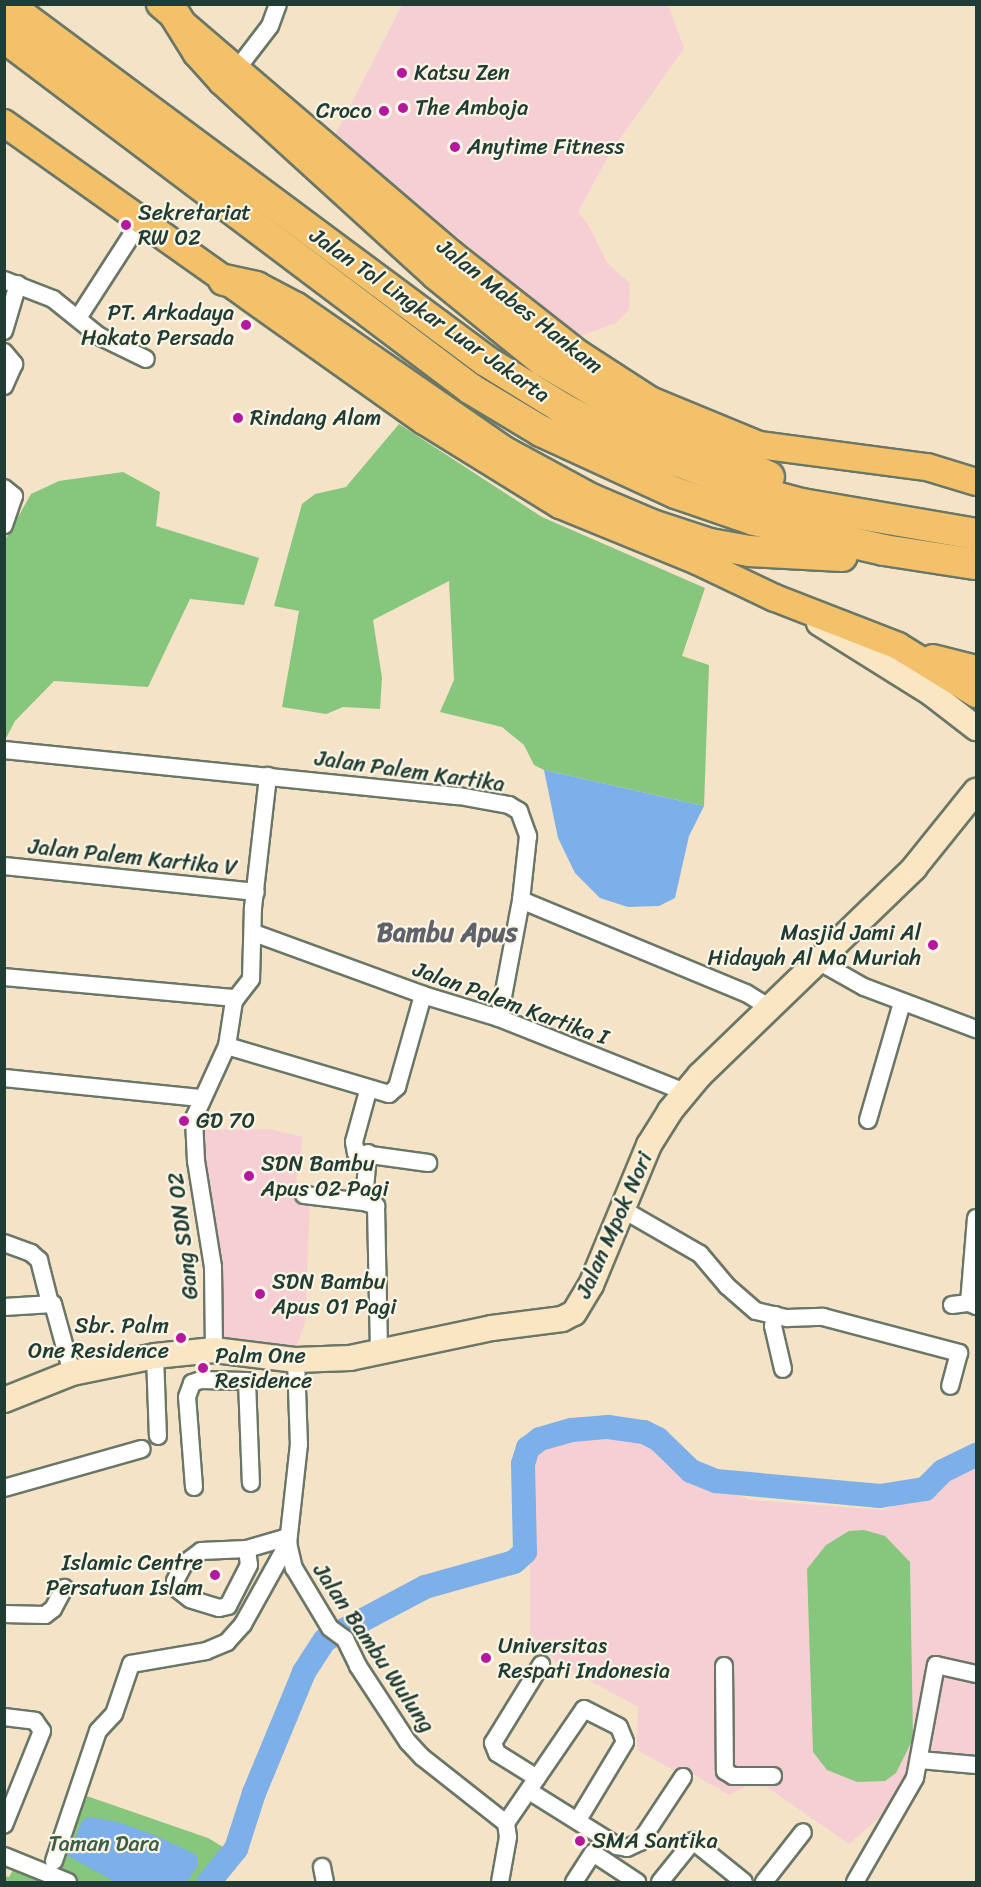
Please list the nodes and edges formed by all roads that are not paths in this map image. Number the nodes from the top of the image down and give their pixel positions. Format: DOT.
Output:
graph roads {
  1 [pos="6,4"];
  2 [pos="278,4"];
  3 [pos="167,10"];
  4 [pos="4,37"];
  5 [pos="237,69"];
  6 [pos="7,127"];
  7 [pos="142,219"];
  8 [pos="224,280"];
  9 [pos="11,282"];
  10 [pos="78,318"];
  11 [pos="4,331"];
  12 [pos="4,351"];
  13 [pos="146,359"];
  14 [pos="4,386"];
  15 [pos="948,471"];
  16 [pos="976,473"];
  17 [pos="976,482"];
  18 [pos="4,488"];
  19 [pos="824,506"];
  20 [pos="4,525"];
  21 [pos="976,534"];
  22 [pos="884,550"];
  23 [pos="976,564"];
  24 [pos="775,598"];
  25 [pos="898,646"];
  26 [pos="976,669"];
  27 [pos="976,694"];
  28 [pos="976,728"];
  29 [pos="4,750"];
  30 [pos="268,776"];
  31 [pos="976,791"];
  32 [pos="4,866"];
  33 [pos="256,892"];
  34 [pos="521,900"];
  35 [pos="254,933"];
  36 [pos="818,961"];
  37 [pos="4,977"];
  38 [pos="423,994"];
  39 [pos="237,998"];
  40 [pos="902,1003"];
  41 [pos="770,1008"];
  42 [pos="500,1017"];
  43 [pos="976,1029"];
  44 [pos="227,1046"];
  45 [pos="4,1077"];
  46 [pos="368,1091"];
  47 [pos="685,1092"];
  48 [pos="202,1098"];
  49 [pos="868,1120"];
  50 [pos="368,1153"];
  51 [pos="428,1163"];
  52 [pos="304,1195"];
  53 [pos="364,1202"];
  54 [pos="621,1209"];
  55 [pos="976,1218"];
  56 [pos="975,1241"];
  57 [pos="4,1243"];
  58 [pos="50,1303"];
  59 [pos="973,1304"];
  60 [pos="952,1305"];
  61 [pos="4,1307"];
  62 [pos="775,1315"];
  63 [pos="206,1350"];
  64 [pos="379,1351"];
  65 [pos="155,1356"];
  66 [pos="296,1360"];
  67 [pos="783,1369"];
  68 [pos="72,1373"];
  69 [pos="201,1380"];
  70 [pos="950,1386"];
  71 [pos="4,1400"];
  72 [pos="158,1436"];
  73 [pos="142,1449"];
  74 [pos="251,1483"];
  75 [pos="194,1487"];
  76 [pos="4,1488"];
  77 [pos="288,1540"];
  78 [pos="247,1549"];
  79 [pos="64,1588"];
  80 [pos="4,1614"];
  81 [pos="541,1665"];
  82 [pos="724,1666"];
  83 [pos="976,1674"];
  84 [pos="4,1717"];
  85 [pos="920,1760"];
  86 [pos="976,1765"];
  87 [pos="773,1776"];
  88 [pos="683,1777"];
  89 [pos="533,1784"];
  90 [pos="578,1820"];
  91 [pos="506,1823"];
  92 [pos="4,1825"];
  93 [pos="803,1832"];
  94 [pos="4,1856"];
  95 [pos="54,1861"];
  96 [pos="735,1880"];
  97 [pos="68,1882"];
  98 [pos="500,1882"];
  99 [pos="574,1882"];
  100 [pos="637,1882"];
  101 [pos="660,1882"];
  102 [pos="764,1882"];
  103 [pos="855,1882"];
  1 -- 19 [label="highway, Jalan Tol Lingkar Luar Jakarta"];
  2 -- 5 [label="street"];
  3 -- 5 [label="main road, Jalan Mabes Hankam"];
  3 -- 19 [label="highway"];
  4 -- 22 [label="highway, Jalan Tol Lingkar Luar Jakarta"];
  5 -- 15 [label="main road, Jalan Mabes Hankam"];
  6 -- 7 [label="main road"];
  7 -- 8 [label="main road"];
  7 -- 10 [label="street"];
  8 -- 22 [label="highway"];
  8 -- 24 [label="main road"];
  9 -- 10 [label="street"];
  9 -- 11 [label="street"];
  10 -- 13 [label="street"];
  12 -- 14 [label="street"];
  15 -- 16 [label="main road, Jalan Mabes Hankam"];
  15 -- 17 [label="main road, Jalan Mabes Hankam"];
  18 -- 20 [label="street"];
  19 -- 21 [label="highway, Jalan Tol Lingkar Luar Jakarta"];
  22 -- 23 [label="highway, Jalan Tol Lingkar Luar Jakarta"];
  24 -- 25 [label="main road"];
  24 -- 28 [label="main road"];
  25 -- 26 [label="main road"];
  25 -- 27 [label="main road"];
  29 -- 30 [label="street, Jalan Palem Kartika"];
  30 -- 33 [label="street, Gang SDN 02"];
  30 -- 34 [label="street, Jalan Palem Kartika"];
  31 -- 36 [label="main road, Jalan Mpok Nori"];
  32 -- 33 [label="street, Jalan Palem Kartika V"];
  33 -- 35 [label="street, Gang SDN 02"];
  34 -- 41 [label="street"];
  34 -- 42 [label="street, Jalan Palem Kartika"];
  35 -- 38 [label="street, Jalan Palem Kartika I"];
  35 -- 39 [label="street, Gang SDN 02"];
  36 -- 40 [label="street"];
  36 -- 41 [label="main road, Jalan Mpok Nori"];
  37 -- 39 [label="street"];
  38 -- 42 [label="street, Jalan Palem Kartika I"];
  38 -- 46 [label="street"];
  39 -- 44 [label="street, Gang SDN 02"];
  40 -- 43 [label="street"];
  40 -- 49 [label="street"];
  41 -- 47 [label="main road, Jalan Mpok Nori"];
  42 -- 47 [label="street, Jalan Palem Kartika I"];
  44 -- 46 [label="street"];
  44 -- 48 [label="street, Gang SDN 02"];
  45 -- 48 [label="street"];
  46 -- 50 [label="street"];
  47 -- 54 [label="main road, Jalan Mpok Nori"];
  48 -- 63 [label="street, Gang SDN 02"];
  50 -- 51 [label="street"];
  50 -- 53 [label="street"];
  52 -- 53 [label="street"];
  53 -- 64 [label="street"];
  54 -- 62 [label="street"];
  54 -- 64 [label="main road, Jalan Mpok Nori"];
  55 -- 56 [label="street"];
  56 -- 59 [label="street"];
  57 -- 58 [label="street"];
  58 -- 61 [label="street"];
  58 -- 68 [label="street"];
  59 -- 60 [label="street"];
  62 -- 67 [label="street"];
  62 -- 70 [label="street"];
  63 -- 65 [label="main road, Jalan Mpok Nori"];
  63 -- 66 [label="main road, Jalan Mpok Nori"];
  63 -- 69 [label="street, Gang SDN 02"];
  64 -- 66 [label="main road, Jalan Mpok Nori"];
  65 -- 68 [label="main road, Jalan Mpok Nori"];
  65 -- 72 [label="street"];
  66 -- 77 [label="street, Jalan Bambu Wulung"];
  68 -- 71 [label="main road, Jalan Mpok Nori"];
  69 -- 74 [label="street"];
  69 -- 75 [label="street"];
  73 -- 76 [label="street"];
  77 -- 78 [label="street"];
  77 -- 91 [label="street, Jalan Bambu Wulung"];
  77 -- 95 [label="street"];
  78 -- 78 [label="street"];
  79 -- 80 [label="street"];
  81 -- 89 [label="street"];
  82 -- 87 [label="street"];
  83 -- 85 [label="street"];
  84 -- 92 [label="street"];
  85 -- 86 [label="street"];
  85 -- 103 [label="street"];
  88 -- 90 [label="street"];
  89 -- 90 [label="street"];
  89 -- 90 [label="street"];
  89 -- 91 [label="street"];
  91 -- 98 [label="street"];
  93 -- 102 [label="street"];
  94 -- 97 [label="street"];
  96 -- 101 [label="street"];
  99 -- 100 [label="street"];
}
